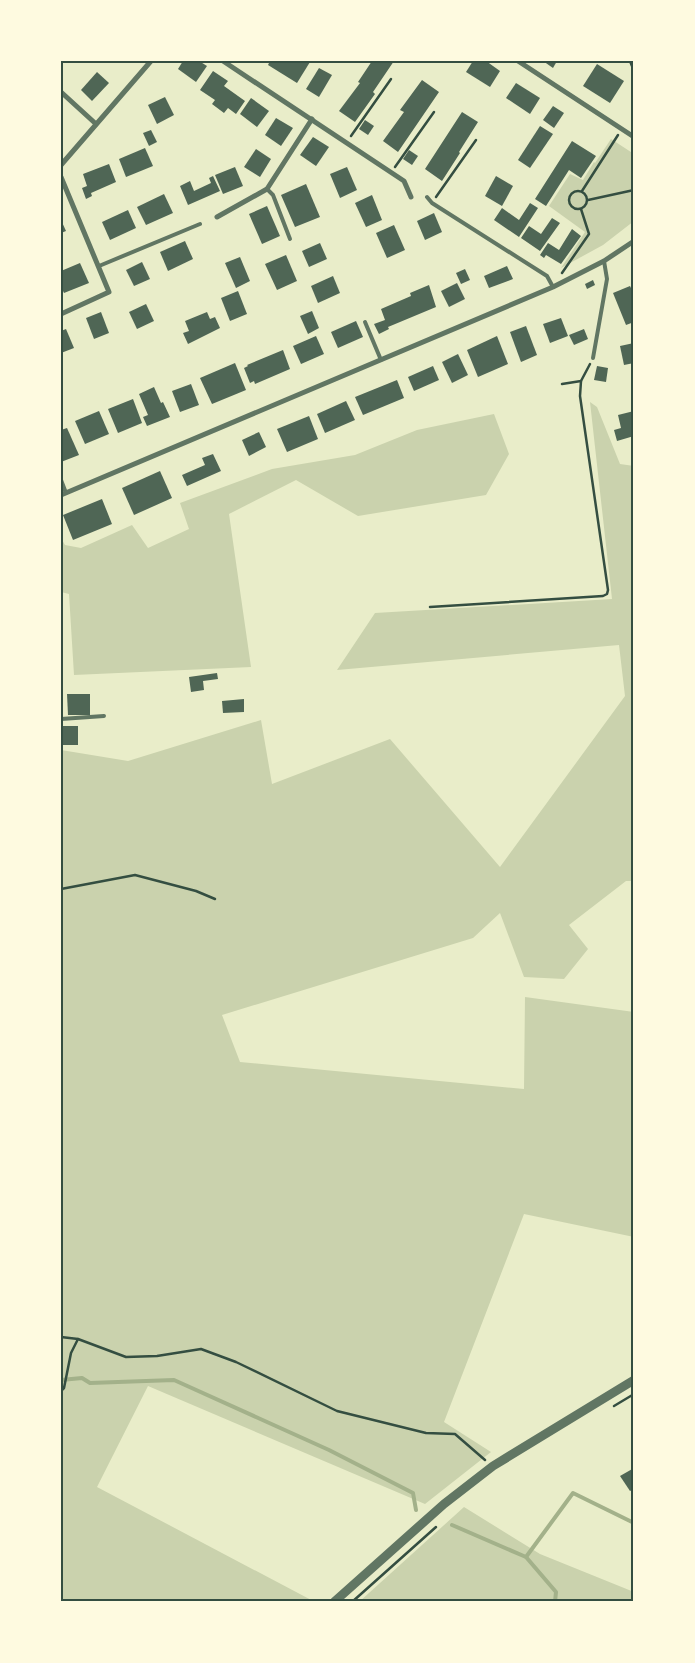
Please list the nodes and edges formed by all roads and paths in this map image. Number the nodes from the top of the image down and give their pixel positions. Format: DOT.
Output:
graph roads {
  1 [pos="151,61"];
  2 [pos="223,61"];
  3 [pos="518,61"];
  4 [pos="630,61"];
  5 [pos="634,71"];
  6 [pos="391,79"];
  7 [pos="61,92"];
  8 [pos="434,112"];
  9 [pos="312,119"];
  10 [pos="96,124"];
  11 [pos="622,129"];
  12 [pos="634,137"];
  13 [pos="476,140"];
  14 [pos="346,143"];
  15 [pos="61,165"];
  16 [pos="391,172"];
  17 [pos="61,177"];
  18 [pos="267,189"];
  19 [pos="634,190"];
  20 [pos="582,191"];
  21 [pos="428,196"];
  22 [pos="411,197"];
  23 [pos="588,200"];
  24 [pos="432,202"];
  25 [pos="581,209"];
  26 [pos="217,217"];
  27 [pos="200,224"];
  28 [pos="290,239"];
  29 [pos="634,240"];
  30 [pos="604,261"];
  31 [pos="99,266"];
  32 [pos="553,287"];
  33 [pos="61,314"];
  34 [pos="366,322"];
  35 [pos="593,358"];
  36 [pos="381,360"];
  37 [pos="580,381"];
  38 [pos="562,384"];
  39 [pos="61,480"];
  40 [pos="64,494"];
  41 [pos="430,607"];
  42 [pos="104,716"];
  43 [pos="61,719"];
  44 [pos="61,889"];
  45 [pos="215,899"];
  46 [pos="61,1337"];
  47 [pos="78,1339"];
  48 [pos="634,1380"];
  49 [pos="61,1392"];
  50 [pos="634,1394"];
  51 [pos="608,1409"];
  52 [pos="493,1466"];
  53 [pos="441,1522"];
  54 [pos="334,1602"];
  55 [pos="352,1602"];
  1 -- 10 [label="street"];
  2 -- 9 [label="street"];
  3 -- 11 [label="street"];
  4 -- 5 [label="path"];
  6 -- 14 [label="path"];
  7 -- 10 [label="street"];
  8 -- 16 [label="path"];
  9 -- 14 [label="street"];
  9 -- 18 [label="street"];
  10 -- 15 [label="street"];
  11 -- 12 [label="street"];
  11 -- 20 [label="path"];
  13 -- 24 [label="path"];
  14 -- 16 [label="street"];
  16 -- 22 [label="street"];
  17 -- 31 [label="street"];
  18 -- 26 [label="street"];
  18 -- 28 [label="lane"];
  19 -- 23 [label="path"];
  20 -- 23 [label="path"];
  20 -- 25 [label="path"];
  21 -- 24 [label="lane"];
  23 -- 25 [label="path"];
  24 -- 32 [label="lane"];
  25 -- 32 [label="path"];
  27 -- 31 [label="lane"];
  29 -- 30 [label="street"];
  30 -- 32 [label="street"];
  30 -- 35 [label="lane"];
  31 -- 33 [label="street"];
  32 -- 36 [label="street"];
  34 -- 36 [label="lane"];
  35 -- 37 [label="path"];
  36 -- 40 [label="street"];
  37 -- 38 [label="path"];
  37 -- 41 [label="path"];
  39 -- 40 [label="lane"];
  42 -- 43 [label="lane"];
  44 -- 45 [label="path"];
  46 -- 47 [label="path"];
  47 -- 49 [label="path"];
  47 -- 52 [label="path"];
  48 -- 52 [label="street"];
  50 -- 51 [label="path"];
  52 -- 54 [label="street"];
  53 -- 55 [label="path"];
}
